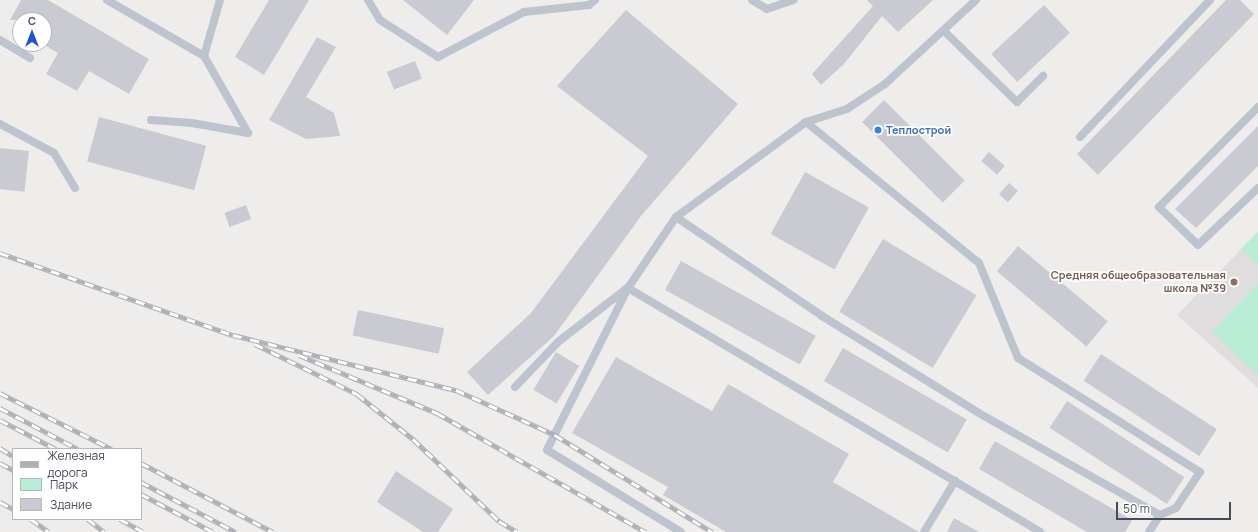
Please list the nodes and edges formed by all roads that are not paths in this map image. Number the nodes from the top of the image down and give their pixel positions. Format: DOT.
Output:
graph roads {
  1 [pos="107,0"];
  2 [pos="220,0"];
  3 [pos="368,0"];
  4 [pos="595,0"];
  5 [pos="752,0"];
  6 [pos="793,0"];
  7 [pos="976,0"];
  8 [pos="1210,0"];
  9 [pos="944,32"];
  10 [pos="0,40"];
  11 [pos="204,56"];
  12 [pos="30,58"];
  13 [pos="1043,76"];
  14 [pos="1258,107"];
  15 [pos="152,120"];
  16 [pos="806,122"];
  17 [pos="0,124"];
  18 [pos="1080,137"];
  19 [pos="75,188"];
  20 [pos="1258,188"];
  21 [pos="676,217"];
  22 [pos="628,288"];
  23 [pos="515,387"];
  24 [pos="955,481"];
  25 [pos="1160,515"];
  26 [pos="681,532"];
  27 [pos="924,532"];
  28 [pos="1040,532"];
  29 [pos="1149,532"];
  1 -- 11 [label="lane"];
  2 -- 11 [label="lane"];
  3 -- 4 [label="lane"];
  5 -- 6 [label="lane"];
  7 -- 9 [label="lane"];
  8 -- 18 [label="lane"];
  9 -- 13 [label="lane"];
  9 -- 16 [label="lane"];
  10 -- 12 [label="lane"];
  11 -- 15 [label="lane"];
  14 -- 20 [label="lane"];
  16 -- 21 [label="lane"];
  16 -- 25 [label="lane"];
  17 -- 19 [label="lane"];
  21 -- 22 [label="lane"];
  21 -- 25 [label="lane"];
  22 -- 23 [label="lane"];
  22 -- 24 [label="lane"];
  22 -- 26 [label="lane"];
  24 -- 27 [label="lane"];
  24 -- 28 [label="lane"];
  25 -- 29 [label="lane"];
}
